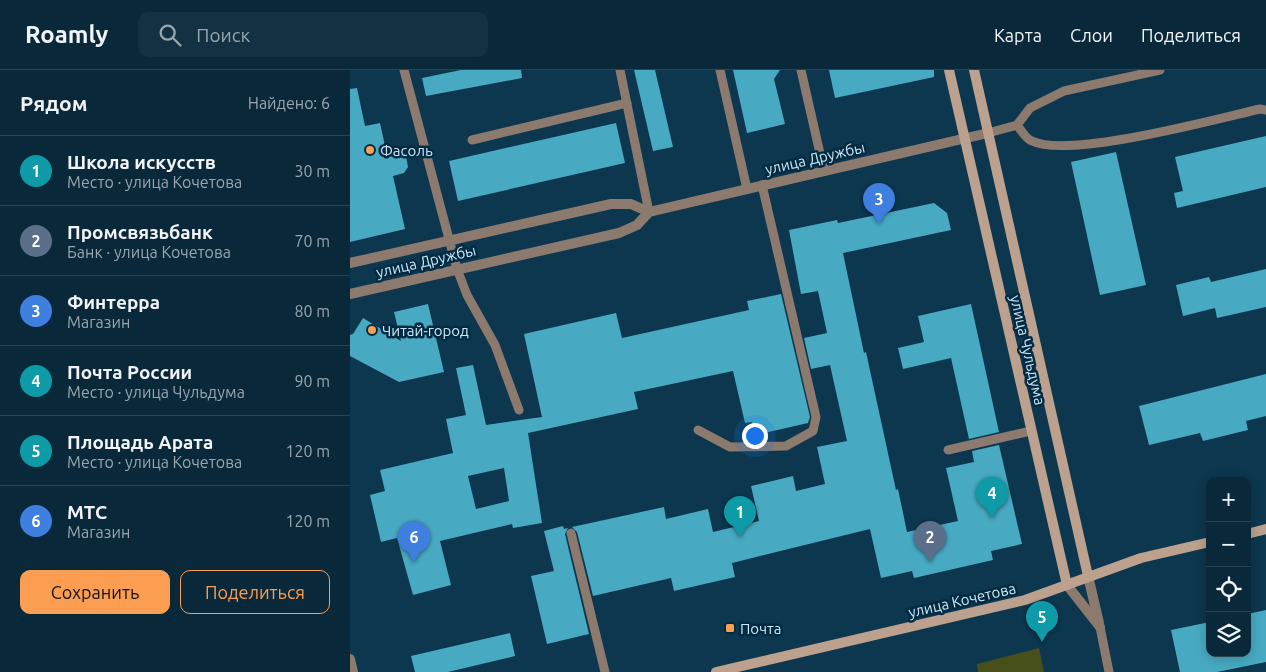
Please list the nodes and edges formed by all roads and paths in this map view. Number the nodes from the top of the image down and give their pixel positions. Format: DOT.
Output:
graph roads {
  1 [pos="404,70"];
  2 [pos="620,70"];
  3 [pos="720,70"];
  4 [pos="801,70"];
  5 [pos="948,70"];
  6 [pos="974,70"];
  7 [pos="1160,70"];
  8 [pos="627,103"];
  9 [pos="1266,110"];
  10 [pos="1017,125"];
  11 [pos="988,133"];
  12 [pos="964,138"];
  13 [pos="472,140"];
  14 [pos="824,171"];
  15 [pos="762,185"];
  16 [pos="747,189"];
  17 [pos="649,212"];
  18 [pos="450,240"];
  19 [pos="350,263"];
  20 [pos="457,269"];
  21 [pos="350,294"];
  22 [pos="519,410"];
  23 [pos="698,430"];
  24 [pos="1031,431"];
  25 [pos="948,450"];
  26 [pos="1266,529"];
  27 [pos="571,533"];
  28 [pos="1251,533"];
  29 [pos="1206,543"];
  30 [pos="1088,576"];
  31 [pos="1067,585"];
  32 [pos="1100,627"];
  33 [pos="350,659"];
  34 [pos="353,672"];
  35 [pos="604,672"];
  36 [pos="716,672"];
  37 [pos="1109,672"];
  1 -- 18 [label="lane"];
  2 -- 8 [label="lane"];
  3 -- 16 [label="lane"];
  4 -- 14 [label="lane"];
  5 -- 12 [label="main road, улица Чульдума"];
  6 -- 11 [label="main road, улица Чульдума"];
  7 -- 10 [label="lane"];
  8 -- 13 [label="lane"];
  8 -- 17 [label="lane"];
  9 -- 10 [label="lane"];
  10 -- 11 [label="lane"];
  11 -- 12 [label="street, улица Дружбы"];
  11 -- 30 [label="main road, улица Чульдума"];
  12 -- 14 [label="street, улица Дружбы"];
  12 -- 24 [label="main road, улица Чульдума"];
  14 -- 15 [label="street, улица Дружбы"];
  15 -- 16 [label="street, улица Дружбы"];
  15 -- 23 [label="lane"];
  16 -- 17 [label="street, улица Дружбы"];
  17 -- 18 [label="street, улица Дружбы"];
  17 -- 20 [label="street, улица Дружбы"];
  18 -- 19 [label="street, улица Дружбы"];
  18 -- 20 [label="lane"];
  20 -- 21 [label="street, улица Дружбы"];
  20 -- 22 [label="lane"];
  24 -- 25 [label="lane"];
  24 -- 31 [label="main road, улица Чульдума"];
  26 -- 28 [label="main road"];
  27 -- 35 [label="lane"];
  29 -- 30 [label="main road, улица Кочетова"];
  30 -- 31 [label="main road, улица Кочетова"];
  30 -- 32 [label="street, улица Чульдума"];
  31 -- 32 [label="street, улица Чульдума"];
  31 -- 36 [label="main road, улица Кочетова"];
  32 -- 37 [label="lane, улица Чульдума"];
  33 -- 34 [label="street"];
}
